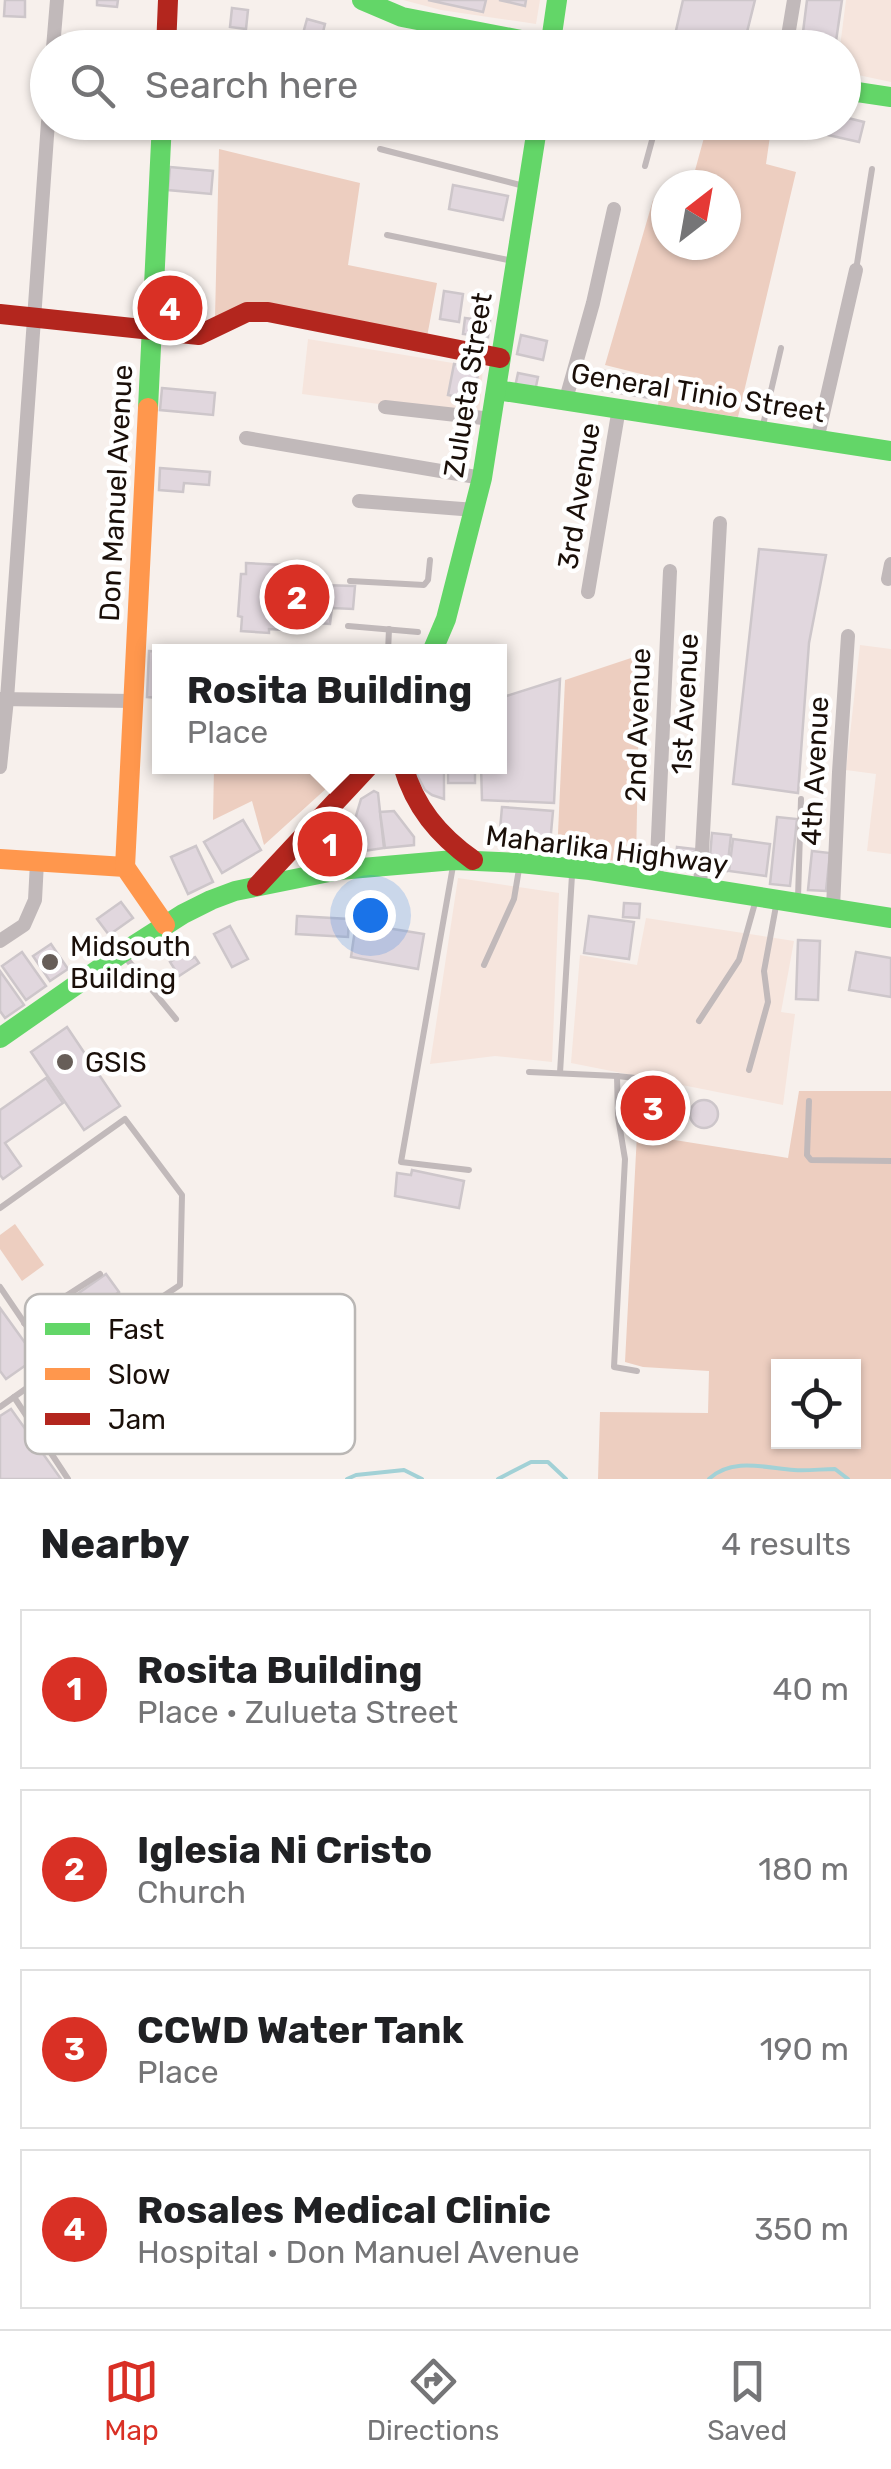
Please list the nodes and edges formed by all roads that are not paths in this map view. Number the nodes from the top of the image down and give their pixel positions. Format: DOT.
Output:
graph roads {
  1 [pos="57,0"];
  2 [pos="168,0"];
  3 [pos="362,0"];
  4 [pos="557,0"];
  5 [pos="794,0"];
  6 [pos="54,30"];
  7 [pos="167,30"];
  8 [pos="471,30"];
  9 [pos="555,30"];
  10 [pos="789,30"];
  11 [pos="861,93"];
  12 [pos="891,98"];
  13 [pos="47,140"];
  14 [pos="161,140"];
  15 [pos="535,140"];
  16 [pos="652,140"];
  17 [pos="380,150"];
  18 [pos="645,166"];
  19 [pos="872,169"];
  20 [pos="528,188"];
  21 [pos="614,209"];
  22 [pos="387,235"];
  23 [pos="516,261"];
  24 [pos="856,270"];
  25 [pos="0,314"];
  26 [pos="34,317"];
  27 [pos="152,330"];
  28 [pos="782,348"];
  29 [pos="500,358"];
  30 [pos="497,390"];
  31 [pos="566,400"];
  32 [pos="386,406"];
  33 [pos="619,408"];
  34 [pos="492,419"];
  35 [pos="761,432"];
  36 [pos="246,438"];
  37 [pos="817,440"];
  38 [pos="891,452"];
  39 [pos="482,478"];
  40 [pos="360,500"];
  41 [pos="475,510"];
  42 [pos="720,523"];
  43 [pos="430,560"];
  44 [pos="670,571"];
  45 [pos="350,580"];
  46 [pos="588,592"];
  47 [pos="348,626"];
  48 [pos="390,629"];
  49 [pos="418,632"];
  50 [pos="848,636"];
  51 [pos="389,644"];
  52 [pos="435,644"];
  53 [pos="4,699"];
  54 [pos="132,701"];
  55 [pos="0,767"];
  56 [pos="362,774"];
  57 [pos="405,774"];
  58 [pos="801,799"];
  59 [pos="0,859"];
  60 [pos="464,860"];
  61 [pos="37,862"];
  62 [pos="520,863"];
  63 [pos="125,867"];
  64 [pos="572,868"];
  65 [pos="656,881"];
  66 [pos="256,886"];
  67 [pos="700,888"];
  68 [pos="777,900"];
  69 [pos="833,908"];
  70 [pos="891,918"];
  71 [pos="165,926"];
  72 [pos="0,942"];
  73 [pos="122,953"];
  74 [pos="484,965"];
  75 [pos="176,1019"];
  76 [pos="699,1021"];
  77 [pos="0,1038"];
  78 [pos="749,1070"];
  79 [pos="530,1072"];
  80 [pos="560,1073"];
  81 [pos="617,1076"];
  82 [pos="673,1082"];
  83 [pos="808,1101"];
  84 [pos="891,1161"];
  85 [pos="469,1170"];
  86 [pos="0,1208"];
  87 [pos="100,1274"];
  88 [pos="0,1287"];
  89 [pos="69,1294"];
  90 [pos="166,1294"];
  91 [pos="24,1323"];
  92 [pos="637,1372"];
  93 [pos="25,1389"];
  94 [pos="14,1397"];
  95 [pos="0,1407"];
  96 [pos="25,1414"];
  97 [pos="52,1454"];
  98 [pos="68,1479"];
  1 -- 6 [label="street"];
  2 -- 7 [label="street"];
  3 -- 8 [label="street"];
  4 -- 9 [label="street"];
  5 -- 10 [label="street"];
  11 -- 12 [label="street"];
  13 -- 26 [label="street"];
  14 -- 27 [label="street, Don Manuel Avenue"];
  15 -- 20 [label="street, Zulueta Street"];
  16 -- 18 [label="lane"];
  17 -- 20 [label="lane"];
  19 -- 24 [label="lane"];
  20 -- 23 [label="street, Zulueta Street"];
  21 -- 31 [label="street"];
  22 -- 23 [label="lane"];
  23 -- 29 [label="street, Zulueta Street"];
  24 -- 37 [label="street"];
  25 -- 26 [label="street"];
  26 -- 27 [label="street"];
  26 -- 53 [label="street"];
  27 -- 29 [label="street"];
  27 -- 54 [label="street, Don Manuel Avenue"];
  28 -- 35 [label="lane"];
  29 -- 30 [label="street, Zulueta Street"];
  30 -- 31 [label="street, General Tinio Street"];
  30 -- 34 [label="street, Zulueta Street"];
  31 -- 33 [label="street, General Tinio Street"];
  32 -- 34 [label="street"];
  33 -- 35 [label="street, General Tinio Street"];
  33 -- 46 [label="street, 3rd Avenue"];
  34 -- 39 [label="street, Zulueta Street"];
  35 -- 37 [label="street, General Tinio Street"];
  36 -- 39 [label="street"];
  37 -- 38 [label="street, General Tinio Street"];
  39 -- 41 [label="street, Zulueta Street"];
  40 -- 41 [label="street"];
  41 -- 52 [label="street, Zulueta Street"];
  42 -- 67 [label="street, 1st Avenue"];
  43 -- 45 [label="lane"];
  44 -- 65 [label="street, 2nd Avenue"];
  47 -- 48 [label="lane"];
  48 -- 49 [label="lane"];
  48 -- 51 [label="lane"];
  50 -- 69 [label="street, 4th Avenue"];
  53 -- 54 [label="street"];
  53 -- 55 [label="street"];
  54 -- 63 [label="street, Don Manuel Avenue"];
  56 -- 66 [label="street"];
  57 -- 60 [label="street"];
  58 -- 68 [label="lane"];
  59 -- 61 [label="street"];
  60 -- 62 [label="street, Maharlika Highway"];
  60 -- 66 [label="street, Maharlika Highway"];
  60 -- 85 [label="lane"];
  61 -- 63 [label="street"];
  61 -- 72 [label="street"];
  62 -- 64 [label="street, Maharlika Highway"];
  62 -- 74 [label="lane"];
  63 -- 71 [label="street"];
  64 -- 65 [label="street, Maharlika Highway"];
  64 -- 80 [label="lane"];
  65 -- 67 [label="street, Maharlika Highway"];
  66 -- 71 [label="street, Maharlika Highway"];
  67 -- 68 [label="street, Maharlika Highway"];
  68 -- 69 [label="street, Maharlika Highway"];
  68 -- 76 [label="lane"];
  68 -- 78 [label="lane"];
  69 -- 70 [label="street, Maharlika Highway"];
  71 -- 73 [label="street, Maharlika Highway"];
  73 -- 75 [label="lane"];
  73 -- 77 [label="street, Maharlika Highway"];
  79 -- 80 [label="lane"];
  80 -- 81 [label="lane"];
  81 -- 82 [label="lane"];
  81 -- 92 [label="lane"];
  83 -- 84 [label="lane"];
  86 -- 90 [label="lane"];
  87 -- 89 [label="lane"];
  88 -- 91 [label="lane"];
  93 -- 94 [label="lane"];
  94 -- 95 [label="lane"];
  94 -- 96 [label="lane"];
  97 -- 98 [label="lane"];
}
